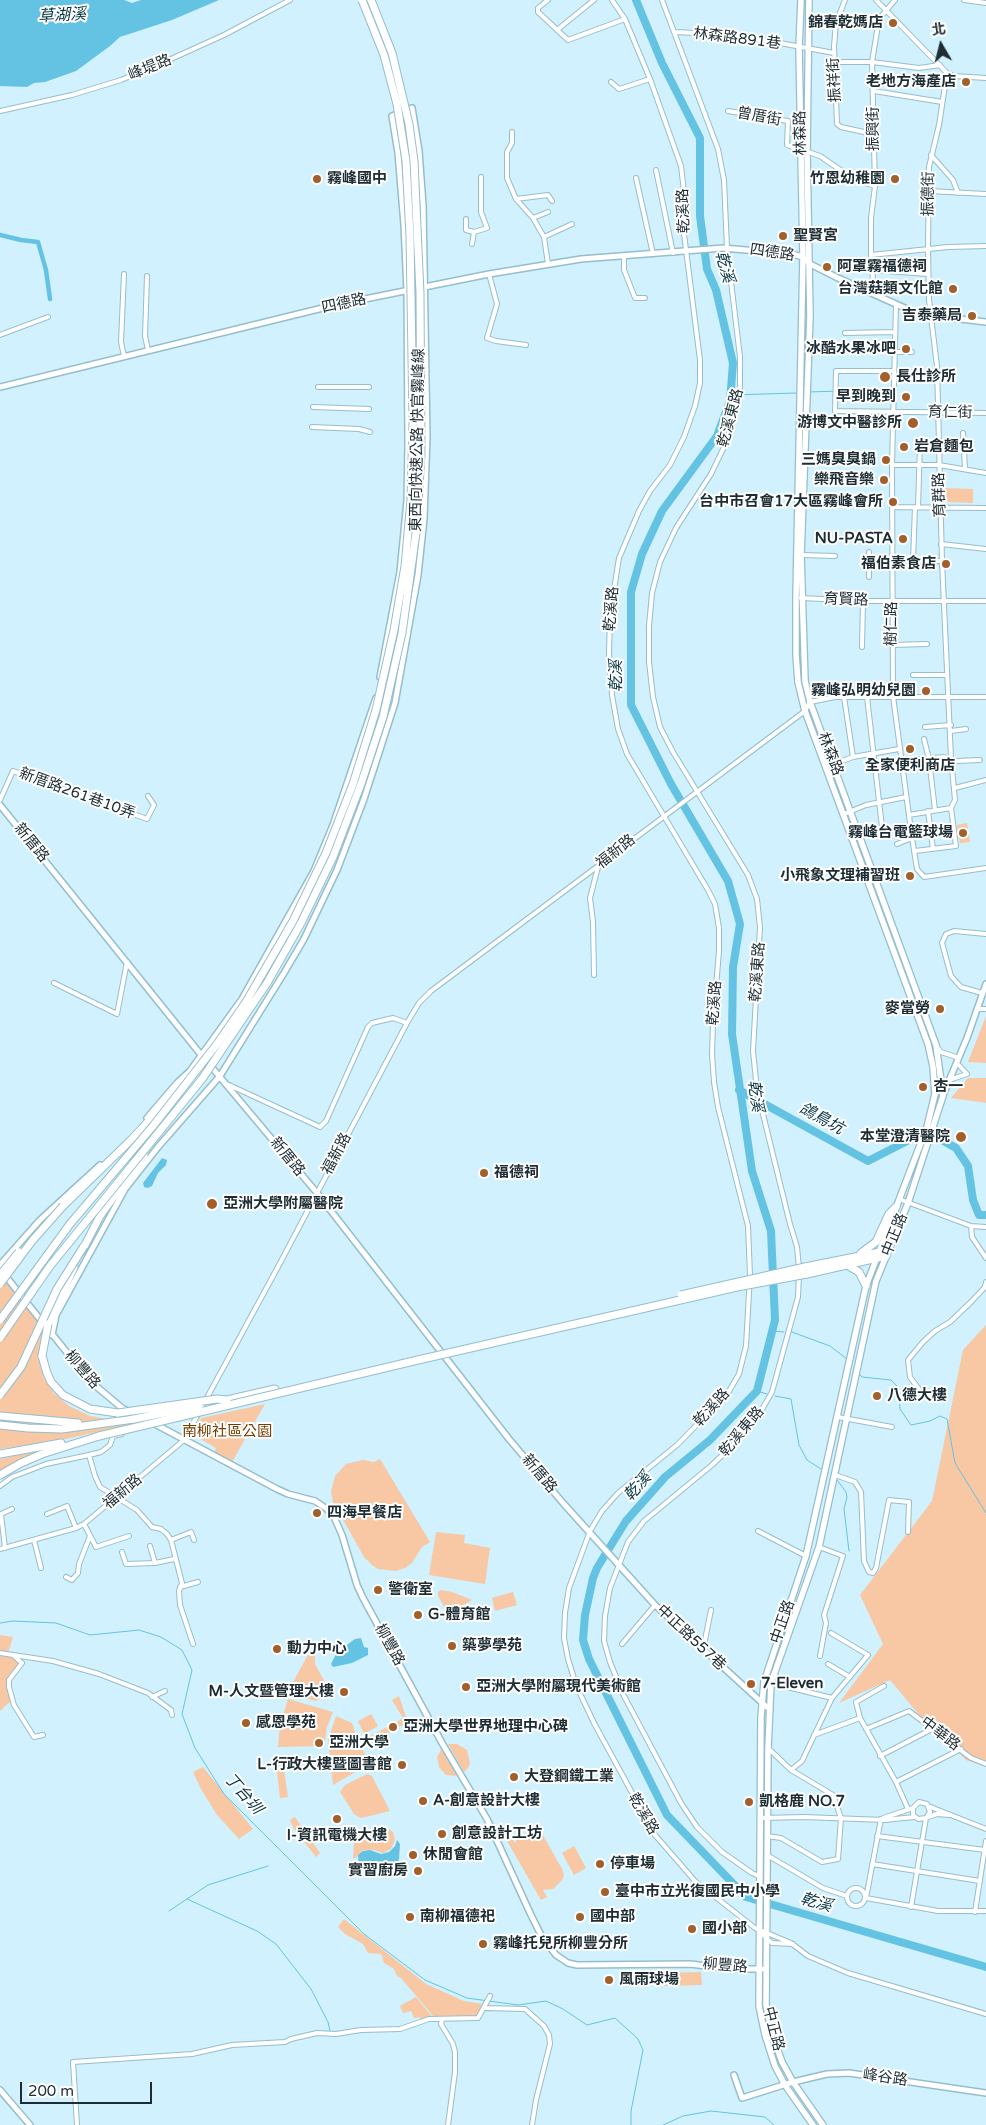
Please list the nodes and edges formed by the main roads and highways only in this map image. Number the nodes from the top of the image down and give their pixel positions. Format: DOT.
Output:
graph roads {
  1 [pos="362,0"];
  2 [pos="371,0"];
  3 [pos="802,0"];
  4 [pos="809,0"];
  5 [pos="804,150"];
  6 [pos="193,1075"];
  7 [pos="202,1080"];
  8 [pos="929,1130"];
  9 [pos="925,1143"];
  10 [pos="62,1206"];
  11 [pos="896,1208"];
  12 [pos="84,1246"];
  13 [pos="857,1256"];
  14 [pos="881,1256"];
  15 [pos="846,1264"];
  16 [pos="806,1270"];
  17 [pos="0,1275"];
  18 [pos="0,1284"];
  19 [pos="866,1286"];
  20 [pos="0,1320"];
  21 [pos="0,1338"];
  22 [pos="0,1395"];
  23 [pos="227,1400"];
  24 [pos="0,1416"];
  25 [pos="0,1424"];
  26 [pos="96,1424"];
  27 [pos="99,1436"];
  28 [pos="0,1455"];
  29 [pos="0,1475"];
  30 [pos="812,1532"];
  31 [pos="822,1533"];
  32 [pos="813,2125"];
  33 [pos="823,2125"];
  1 -- 6 [label="highway, 東西向快速公路 快官霧峰線, bridge"];
  2 -- 7 [label="highway, 東西向快速公路 快官霧峰線, bridge"];
  3 -- 5 [label="main road, 林森路"];
  4 -- 5 [label="main road, 林森路"];
  5 -- 8 [label="main road, 林森路"];
  5 -- 8 [label="main road, 林森路"];
  6 -- 10 [label="highway, bridge"];
  6 -- 20 [label="highway, bridge"];
  7 -- 12 [label="highway, bridge"];
  7 -- 21 [label="highway, bridge"];
  8 -- 9 [label="main road"];
  9 -- 11 [label="main road, 中正路"];
  9 -- 14 [label="main road, 中正路"];
  10 -- 17 [label="highway, bridge"];
  10 -- 18 [label="highway, bridge"];
  11 -- 13 [label="highway"];
  11 -- 14 [label="main road, 中正路"];
  12 -- 22 [label="highway, bridge"];
  12 -- 23 [label="highway, bridge"];
  13 -- 14 [label="highway"];
  13 -- 16 [label="highway"];
  14 -- 15 [label="highway"];
  14 -- 19 [label="main road, 中正路"];
  14 -- 31 [label="main road, 中正路"];
  15 -- 16 [label="highway"];
  15 -- 19 [label="highway"];
  16 -- 23 [label="highway, bridge"];
  16 -- 27 [label="highway, bridge"];
  19 -- 30 [label="main road, 中正路"];
  23 -- 26 [label="highway, bridge"];
  24 -- 26 [label="highway"];
  25 -- 26 [label="highway"];
  27 -- 28 [label="highway"];
  27 -- 29 [label="highway"];
  30 -- 31 [label="main road"];
  30 -- 32 [label="main road, 中正路"];
  31 -- 33 [label="main road, 中正路"];
}
